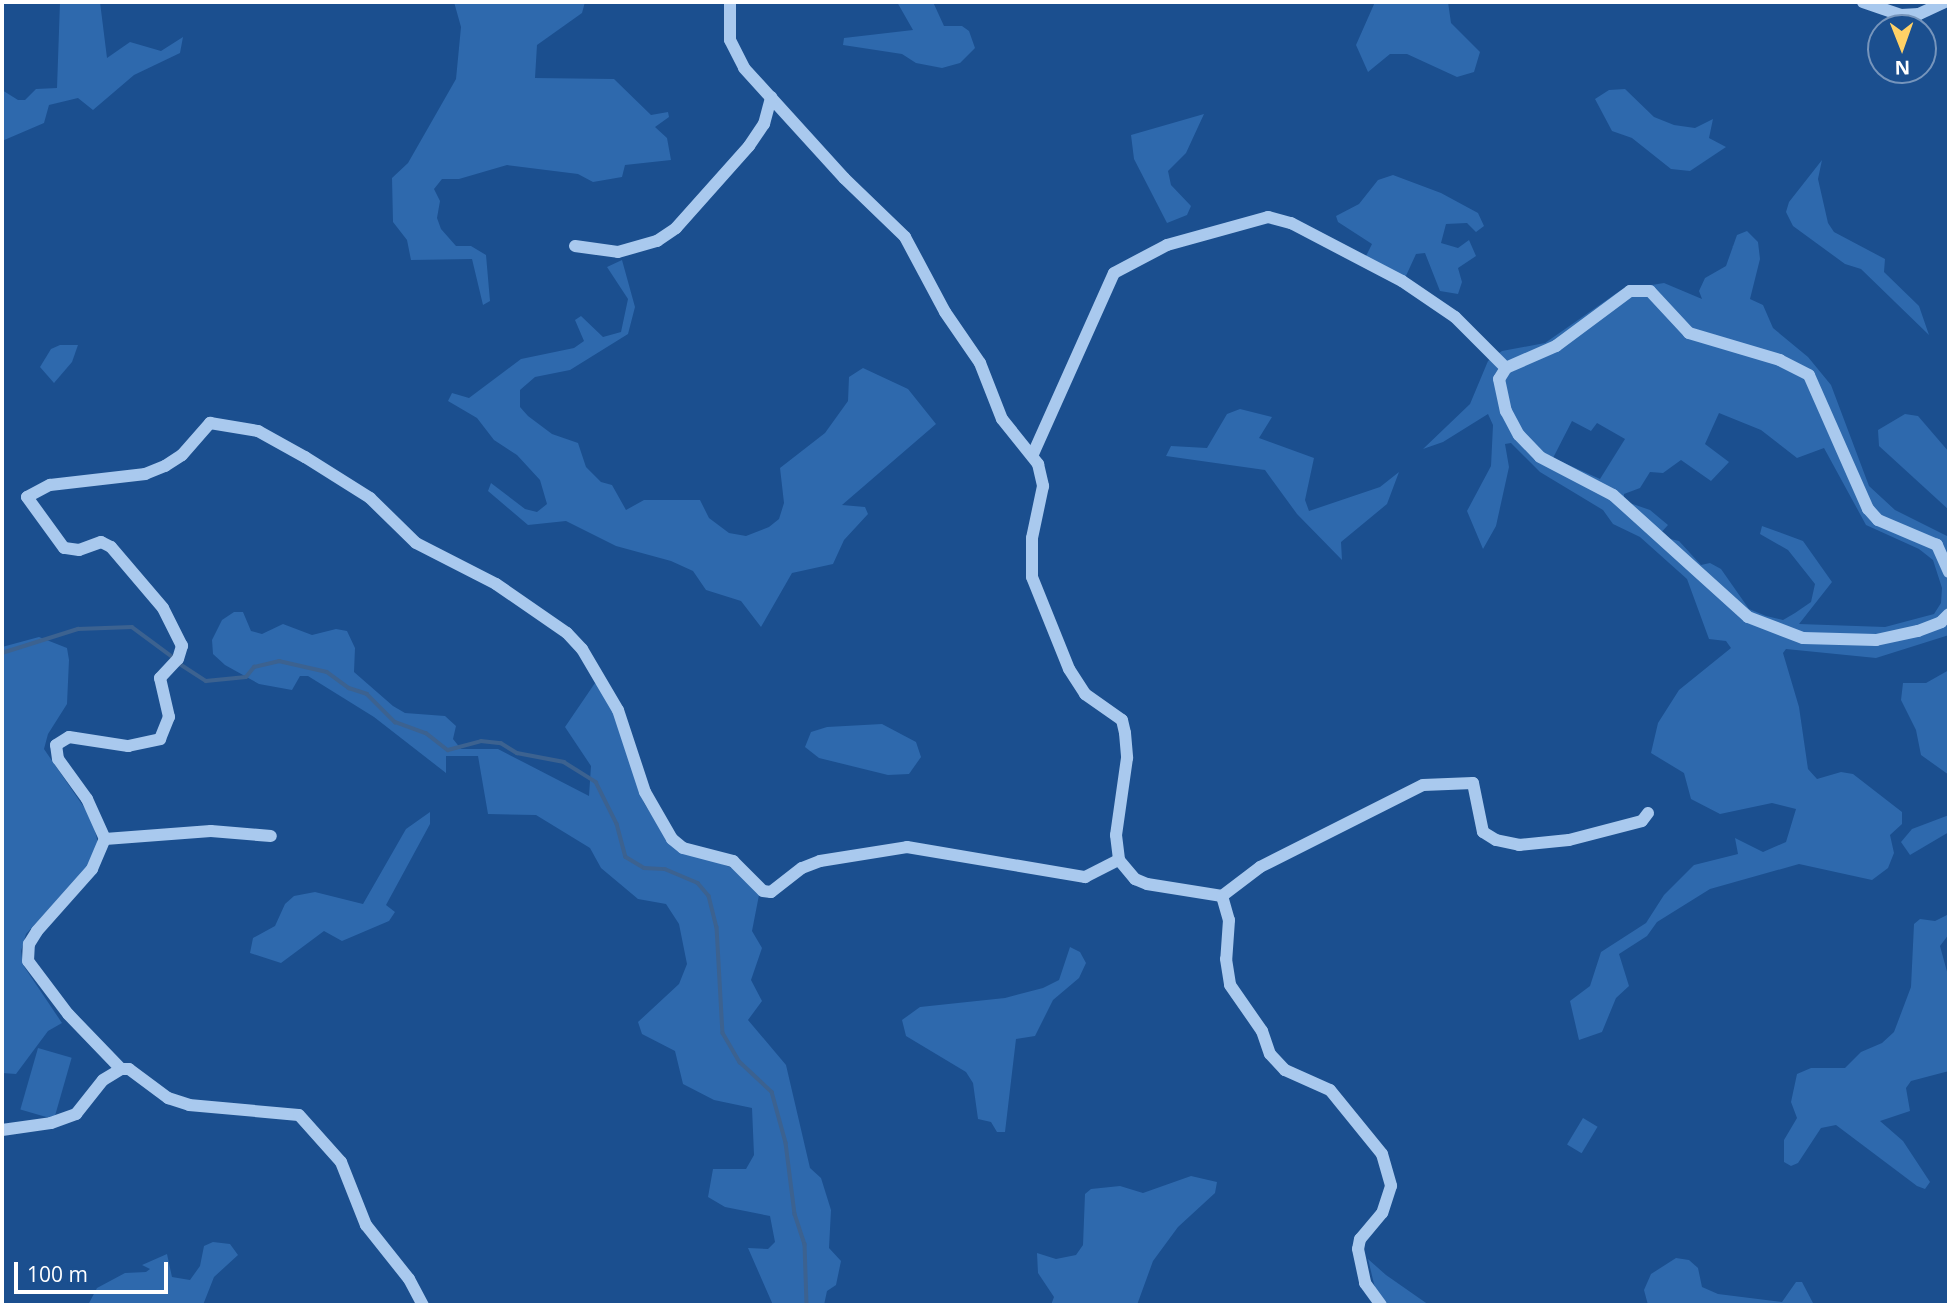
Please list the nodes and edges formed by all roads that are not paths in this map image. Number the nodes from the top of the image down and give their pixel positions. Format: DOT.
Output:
graph roads {
  1 [pos="730,2"];
  2 [pos="1863,2"];
  3 [pos="1945,2"];
  4 [pos="771,97"];
  5 [pos="575,246"];
  6 [pos="1506,368"];
  7 [pos="1033,454"];
  8 [pos="1949,572"];
  9 [pos="1949,614"];
  10 [pos="1648,813"];
  11 [pos="271,836"];
  12 [pos="105,839"];
  13 [pos="1119,860"];
  14 [pos="1222,895"];
  15 [pos="121,1069"];
  16 [pos="2,1130"];
  17 [pos="423,1305"];
  18 [pos="1381,1305"];
  1 -- 4 [label="street"];
  2 -- 3 [label="street"];
  4 -- 5 [label="street"];
  4 -- 7 [label="street"];
  6 -- 7 [label="street"];
  6 -- 8 [label="street"];
  6 -- 9 [label="street"];
  7 -- 13 [label="street"];
  10 -- 14 [label="street"];
  11 -- 12 [label="street"];
  12 -- 13 [label="street"];
  12 -- 15 [label="street"];
  13 -- 14 [label="street"];
  14 -- 18 [label="street"];
  15 -- 16 [label="street"];
  15 -- 17 [label="street"];
}
